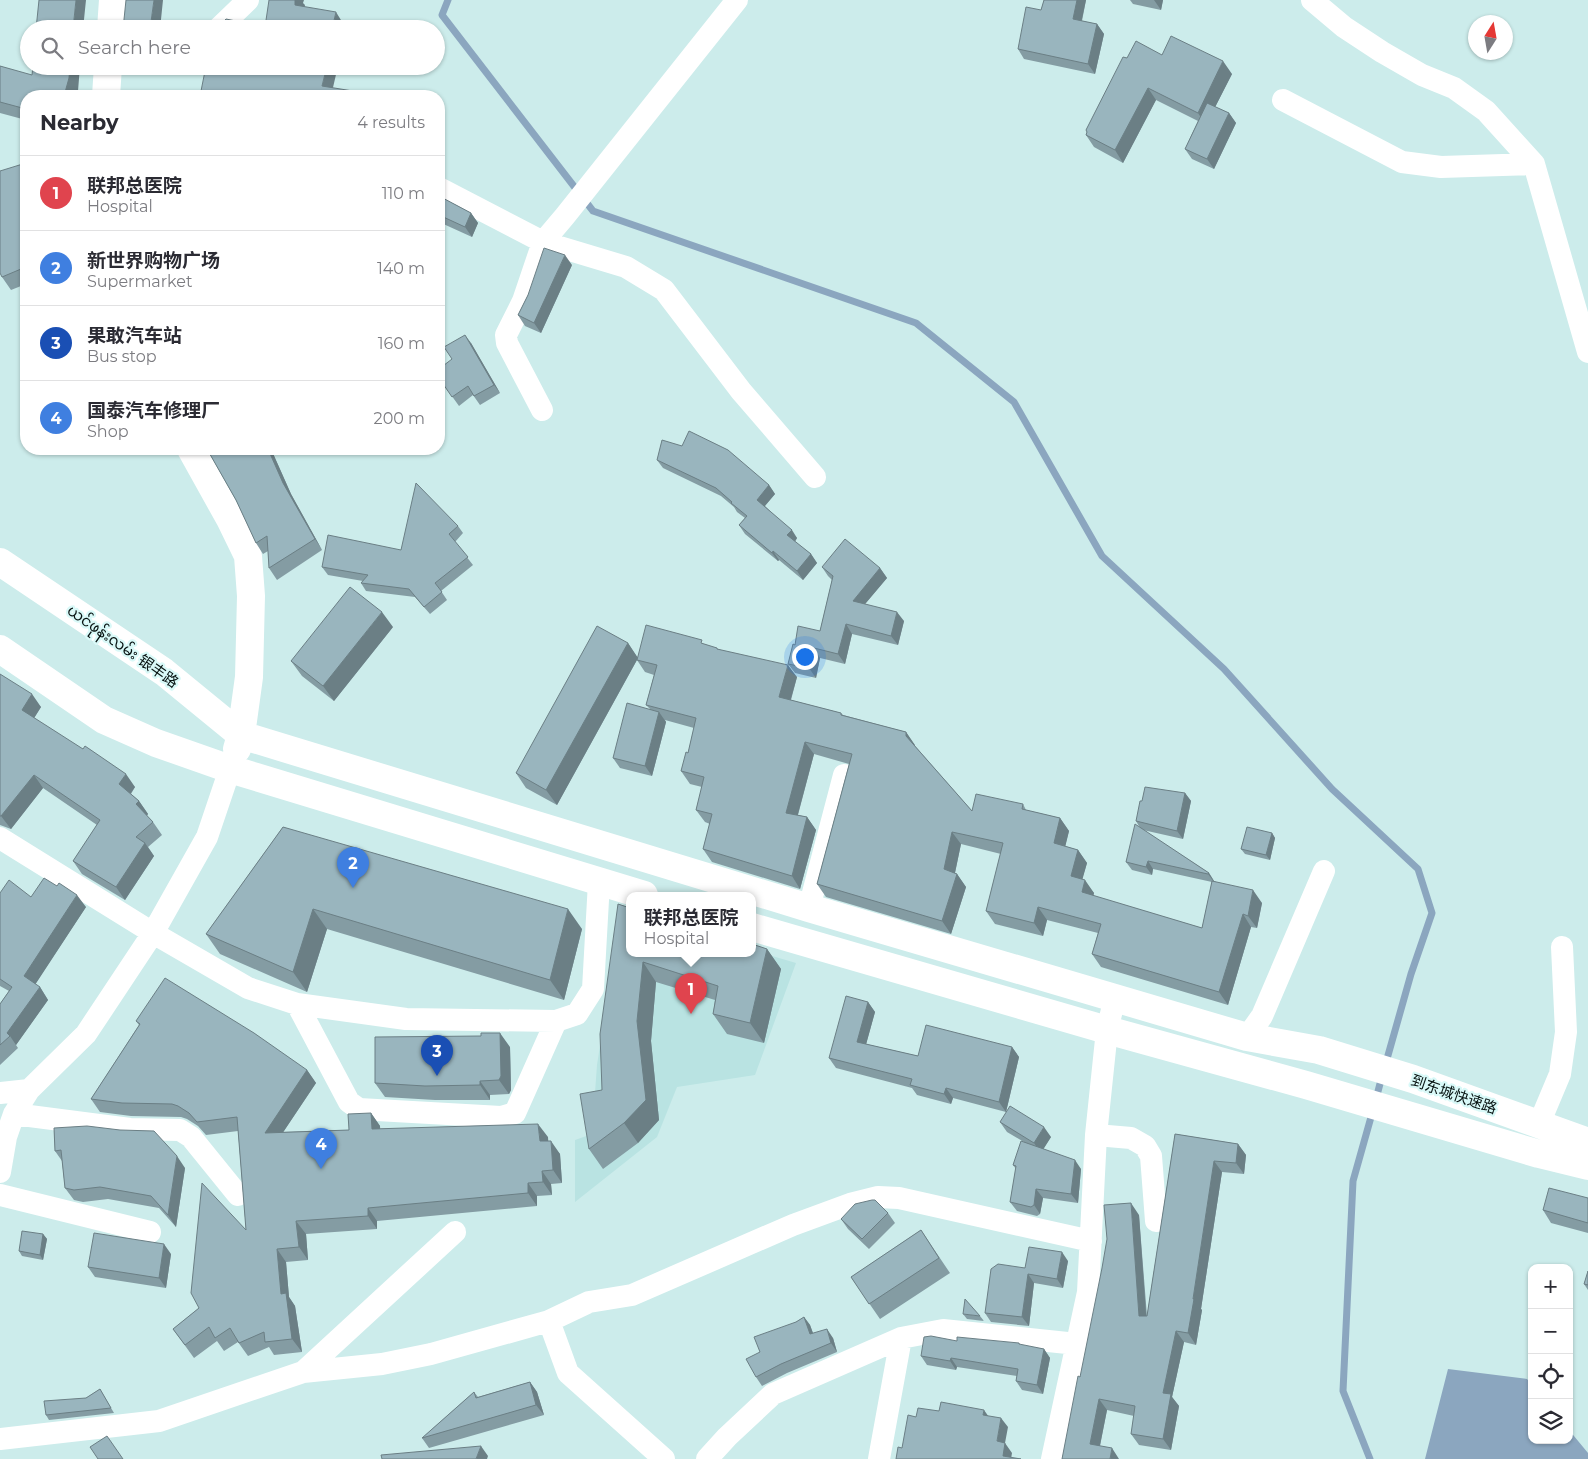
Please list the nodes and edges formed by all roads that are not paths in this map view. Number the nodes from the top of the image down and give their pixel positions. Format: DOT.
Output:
graph roads {
  1 [pos="113,0"];
  2 [pos="248,0"];
  3 [pos="738,0"];
  4 [pos="1312,0"];
  5 [pos="112,20"];
  6 [pos="227,20"];
  7 [pos="107,75"];
  8 [pos="106,90"];
  9 [pos="1284,100"];
  10 [pos="1534,164"];
  11 [pos="445,191"];
  12 [pos="543,242"];
  13 [pos="1588,352"];
  14 [pos="542,410"];
  15 [pos="193,455"];
  16 [pos="815,477"];
  17 [pos="0,562"];
  18 [pos="0,650"];
  19 [pos="241,735"];
  20 [pos="230,769"];
  21 [pos="844,776"];
  22 [pos="0,838"];
  23 [pos="1324,871"];
  24 [pos="599,882"];
  25 [pos="634,892"];
  26 [pos="809,908"];
  27 [pos="756,928"];
  28 [pos="153,933"];
  29 [pos="1562,948"];
  30 [pos="1115,998"];
  31 [pos="297,1004"];
  32 [pos="556,1021"];
  33 [pos="1107,1030"];
  34 [pos="1247,1036"];
  35 [pos="29,1090"];
  36 [pos="0,1093"];
  37 [pos="14,1114"];
  38 [pos="1539,1124"];
  39 [pos="1096,1135"];
  40 [pos="1588,1142"];
  41 [pos="1588,1166"];
  42 [pos="0,1172"];
  43 [pos="0,1195"];
  44 [pos="238,1195"];
  45 [pos="1156,1221"];
  46 [pos="150,1232"];
  47 [pos="455,1232"];
  48 [pos="1091,1241"];
  49 [pos="549,1321"];
  50 [pos="901,1338"];
  51 [pos="1077,1344"];
  52 [pos="303,1372"];
  53 [pos="0,1440"];
  54 [pos="0,1459"];
  55 [pos="664,1459"];
  56 [pos="707,1459"];
  57 [pos="879,1459"];
  58 [pos="1052,1459"];
  1 -- 5 [label="main road"];
  2 -- 6 [label="street"];
  3 -- 12 [label="street"];
  4 -- 10 [label="street"];
  7 -- 8 [label="main road"];
  9 -- 10 [label="street"];
  10 -- 13 [label="street"];
  11 -- 12 [label="street"];
  12 -- 14 [label="street"];
  12 -- 16 [label="street"];
  15 -- 19 [label="main road"];
  17 -- 19 [label="main road, ယင်ဖုန်းလမ်း 银丰路"];
  18 -- 20 [label="main road"];
  19 -- 20 [label="main road"];
  19 -- 26 [label="main road, 到东城快速路"];
  20 -- 24 [label="main road"];
  20 -- 28 [label="street"];
  21 -- 26 [label="street"];
  22 -- 28 [label="street"];
  23 -- 34 [label="street"];
  24 -- 25 [label="main road"];
  24 -- 32 [label="street"];
  26 -- 30 [label="main road, 到东城快速路"];
  27 -- 33 [label="main road, 到东城快速路"];
  28 -- 31 [label="street"];
  28 -- 35 [label="street"];
  29 -- 38 [label="street"];
  30 -- 33 [label="street"];
  30 -- 34 [label="main road, 到东城快速路"];
  31 -- 32 [label="street"];
  31 -- 32 [label="street"];
  33 -- 39 [label="street"];
  33 -- 41 [label="main road, 到东城快速路"];
  34 -- 38 [label="main road, 到东城快速路"];
  35 -- 36 [label="street"];
  35 -- 37 [label="street"];
  37 -- 42 [label="street"];
  37 -- 44 [label="street"];
  38 -- 40 [label="main road, 到东城快速路"];
  39 -- 45 [label="street"];
  39 -- 48 [label="street"];
  43 -- 46 [label="street"];
  47 -- 52 [label="street"];
  48 -- 49 [label="street"];
  48 -- 51 [label="street"];
  49 -- 52 [label="street"];
  49 -- 55 [label="street"];
  50 -- 51 [label="street"];
  50 -- 56 [label="street"];
  50 -- 57 [label="street"];
  51 -- 58 [label="street"];
  52 -- 53 [label="street"];
  53 -- 54 [label="street"];
}
